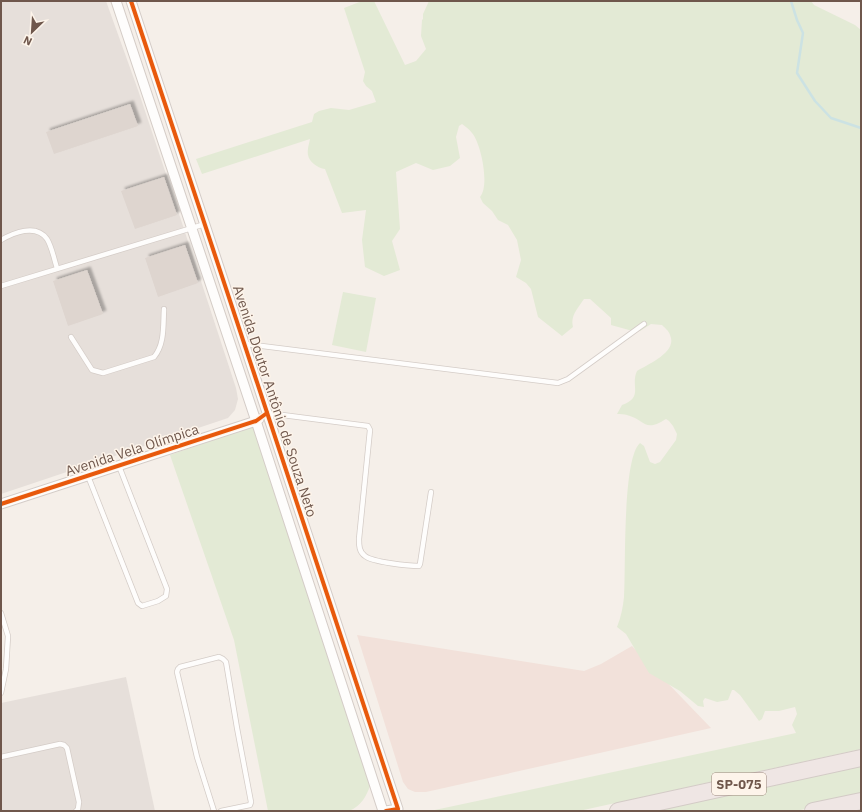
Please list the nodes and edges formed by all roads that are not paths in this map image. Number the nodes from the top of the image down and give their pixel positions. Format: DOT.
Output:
graph roads {
  1 [pos="116,1"];
  2 [pos="131,1"];
  3 [pos="204,224"];
  4 [pos="191,227"];
  5 [pos="1,240"];
  6 [pos="58,268"];
  7 [pos="1,286"];
  8 [pos="227,292"];
  9 [pos="214,295"];
  10 [pos="164,309"];
  11 [pos="644,324"];
  12 [pos="71,337"];
  13 [pos="246,344"];
  14 [pos="267,413"];
  15 [pos="256,421"];
  16 [pos="119,466"];
  17 [pos="88,476"];
  18 [pos="431,492"];
  19 [pos="1,504"];
  20 [pos="1,613"];
  21 [pos="1,693"];
  22 [pos="365,709"];
  23 [pos="352,713"];
  24 [pos="1,757"];
  25 [pos="861,758"];
  26 [pos="861,801"];
  27 [pos="76,811"];
  28 [pos="214,811"];
  29 [pos="221,811"];
  30 [pos="384,811"];
  31 [pos="618,811"];
  32 [pos="813,811"];
  1 -- 4 [label="street, Avenida Doutor Antônio de Souza Neto"];
  2 -- 3 [label="street, Avenida Doutor Antônio de Souza Neto"];
  3 -- 4 [label="lane"];
  3 -- 8 [label="street, Avenida Doutor Antônio de Souza Neto"];
  4 -- 6 [label="lane"];
  4 -- 9 [label="street, Avenida Doutor Antônio de Souza Neto"];
  5 -- 6 [label="lane"];
  6 -- 7 [label="lane"];
  8 -- 9 [label="lane"];
  8 -- 13 [label="street, Avenida Doutor Antônio de Souza Neto"];
  9 -- 15 [label="street, Avenida Doutor Antônio de Souza Neto"];
  10 -- 12 [label="lane"];
  11 -- 13 [label="lane"];
  13 -- 14 [label="street, Avenida Doutor Antônio de Souza Neto"];
  14 -- 15 [label="street, Avenida Vela Olímpica"];
  14 -- 18 [label="lane"];
  14 -- 22 [label="street, Avenida Doutor Antônio de Souza Neto"];
  15 -- 16 [label="street, Avenida Vela Olímpica"];
  15 -- 23 [label="street, Avenida Doutor Antônio de Souza Neto"];
  16 -- 17 [label="street, Avenida Vela Olímpica"];
  16 -- 17 [label="lane"];
  17 -- 19 [label="street, Avenida Vela Olímpica"];
  20 -- 21 [label="lane"];
  22 -- 23 [label="street"];
  22 -- 30 [label="street, Avenida Doutor Antônio de Souza Neto"];
  23 -- 30 [label="street, Avenida Doutor Antônio de Souza Neto"];
  24 -- 27 [label="lane"];
  25 -- 31 [label="highway, SP-075"];
  26 -- 32 [label="highway"];
  28 -- 29 [label="lane"];
}
